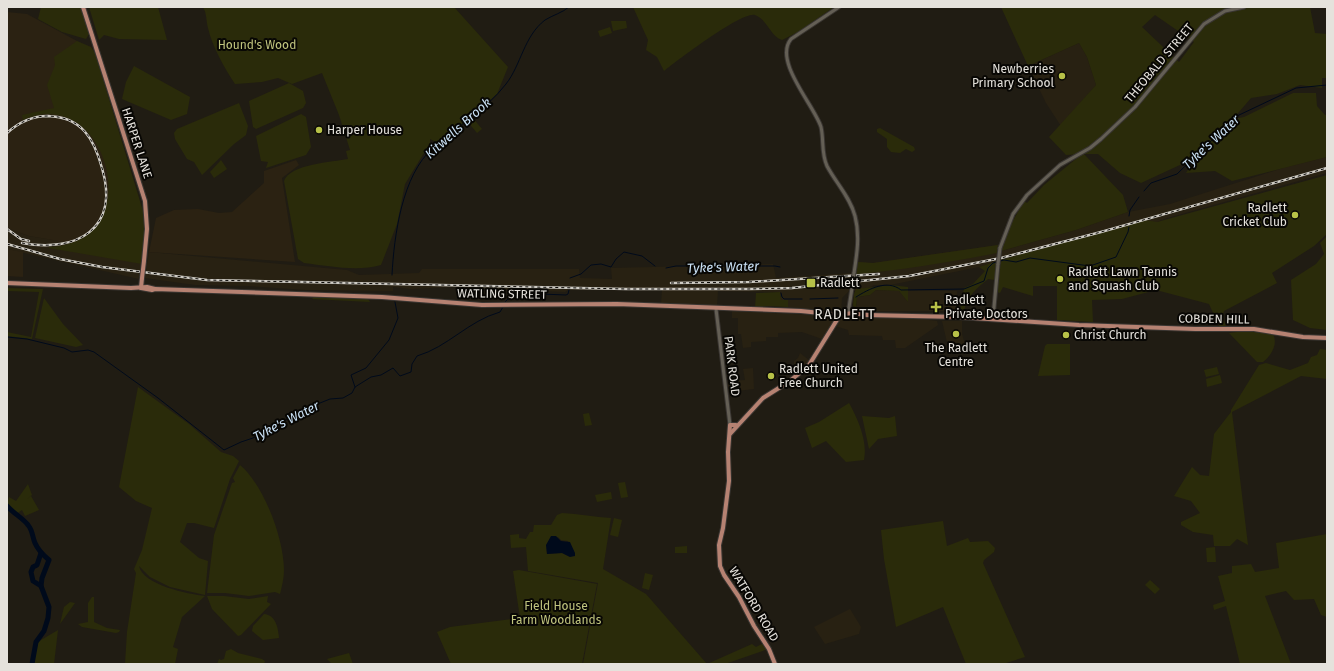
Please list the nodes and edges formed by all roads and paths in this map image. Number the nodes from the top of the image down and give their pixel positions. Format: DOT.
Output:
graph roads {
  1 [pos="83,7"];
  2 [pos="839,7"];
  3 [pos="1244,7"];
  4 [pos="7,283"];
  5 [pos="141,288"];
  6 [pos="716,309"];
  7 [pos="849,314"];
  8 [pos="840,315"];
  9 [pos="992,318"];
  10 [pos="1102,325"];
  11 [pos="1326,338"];
  12 [pos="730,425"];
  13 [pos="736,425"];
  14 [pos="730,434"];
  15 [pos="776,664"];
  1 -- 5 [label="main road, HARPER LANE, bridge"];
  2 -- 7 [label="street, bridge"];
  3 -- 9 [label="street, THEOBALD STREET, bridge"];
  4 -- 5 [label="main road, WATLING STREET"];
  5 -- 6 [label="main road, WATLING STREET"];
  6 -- 8 [label="main road, WATLING STREET"];
  6 -- 12 [label="street, PARK ROAD"];
  7 -- 8 [label="main road, WATLING STREET"];
  7 -- 9 [label="main road, WATLING STREET"];
  8 -- 13 [label="main road, WATFORD ROAD"];
  9 -- 10 [label="main road, WATLING STREET"];
  10 -- 11 [label="main road, COBDEN HILL"];
  12 -- 13 [label="main road"];
  12 -- 14 [label="main road, WATFORD ROAD"];
  13 -- 14 [label="main road, WATFORD ROAD"];
  14 -- 15 [label="main road, WATFORD ROAD"];
}
